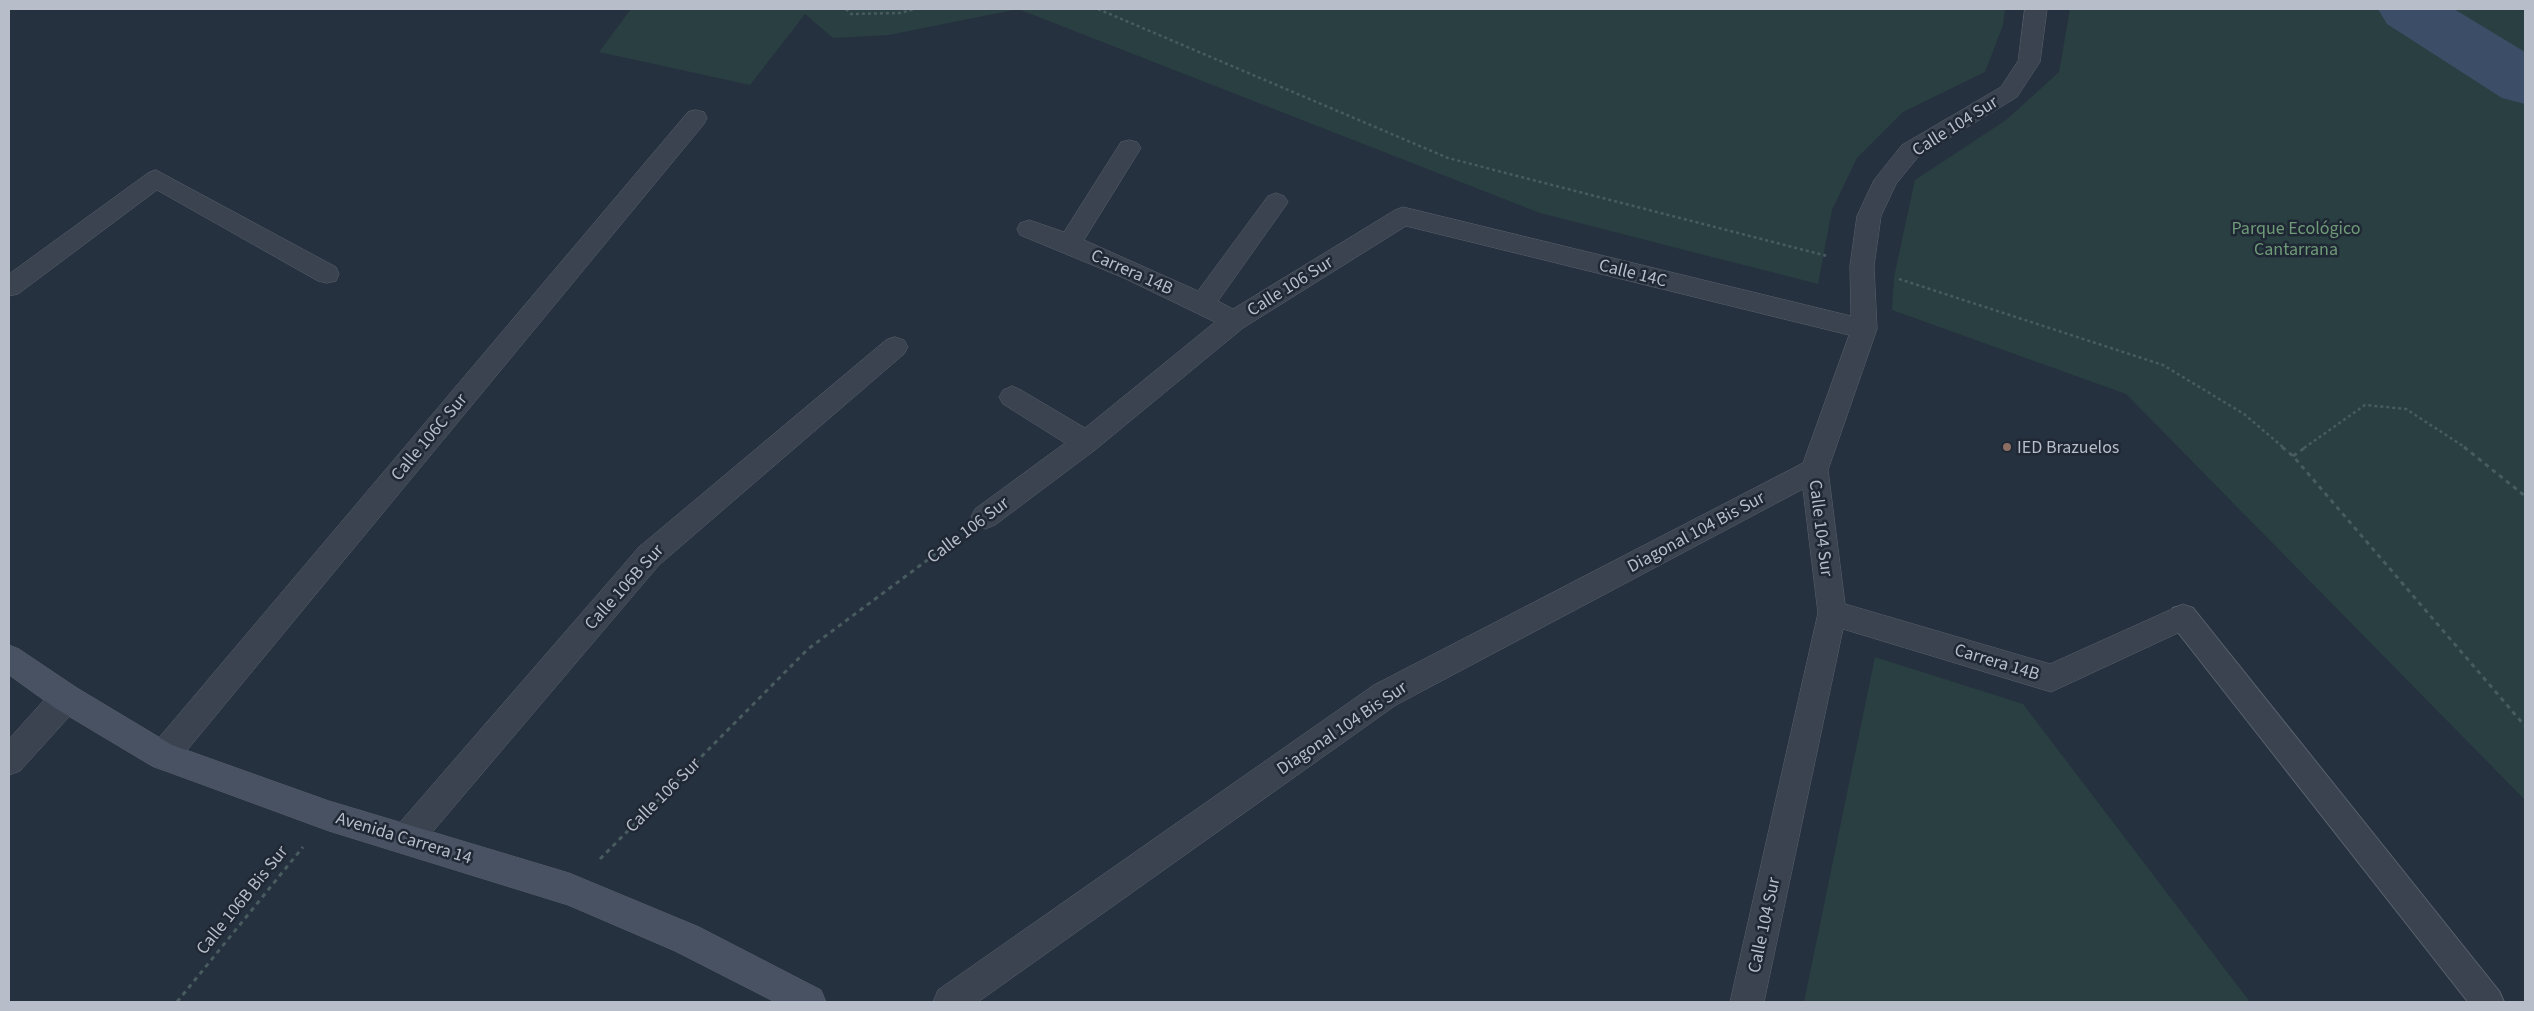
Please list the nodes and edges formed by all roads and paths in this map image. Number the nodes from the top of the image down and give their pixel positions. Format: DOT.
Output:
graph roads {
  1 [pos="846,9"];
  2 [pos="916,9"];
  3 [pos="2036,9"];
  4 [pos="696,118"];
  5 [pos="1129,148"];
  6 [pos="1276,202"];
  7 [pos="1403,216"];
  8 [pos="1029,229"];
  9 [pos="1069,244"];
  10 [pos="326,274"];
  11 [pos="9,287"];
  12 [pos="1202,304"];
  13 [pos="1234,321"];
  14 [pos="1864,330"];
  15 [pos="894,347"];
  16 [pos="1012,397"];
  17 [pos="1086,442"];
  18 [pos="2293,456"];
  19 [pos="1814,470"];
  20 [pos="2525,496"];
  21 [pos="985,517"];
  22 [pos="1832,613"];
  23 [pos="2183,617"];
  24 [pos="9,658"];
  25 [pos="66,698"];
  26 [pos="163,756"];
  27 [pos="9,761"];
  28 [pos="329,816"];
  29 [pos="407,838"];
  30 [pos="570,890"];
  31 [pos="177,1002"];
  32 [pos="809,1002"];
  33 [pos="950,1002"];
  34 [pos="1747,1002"];
  35 [pos="2488,1002"];
  1 -- 2 [label="path"];
  3 -- 14 [label="street, Calle 104 Sur"];
  4 -- 26 [label="street, Calle 106C Sur"];
  5 -- 9 [label="street"];
  6 -- 12 [label="street"];
  7 -- 13 [label="street, Calle 106 Sur"];
  7 -- 14 [label="street, Calle 14C"];
  8 -- 9 [label="street, Carrera 14B"];
  9 -- 12 [label="street, Carrera 14B"];
  10 -- 11 [label="street"];
  12 -- 13 [label="street, Carrera 14B"];
  13 -- 17 [label="street, Calle 106 Sur"];
  14 -- 19 [label="street, Calle 104 Sur"];
  15 -- 29 [label="street, Calle 106B Sur"];
  16 -- 17 [label="street"];
  17 -- 21 [label="street, Calle 106 Sur"];
  18 -- 20 [label="path"];
  19 -- 22 [label="street, Calle 104 Sur"];
  19 -- 33 [label="street, Diagonal 104 Bis Sur"];
  21 -- 30 [label="path, Calle 106 Sur"];
  22 -- 23 [label="street, Carrera 14B"];
  22 -- 34 [label="street, Calle 104 Sur"];
  23 -- 35 [label="lane"];
  24 -- 25 [label="main road, Avenida Carrera 14"];
  25 -- 26 [label="main road, Avenida Carrera 14"];
  25 -- 27 [label="street"];
  26 -- 28 [label="main road, Avenida Carrera 14"];
  28 -- 29 [label="main road, Avenida Carrera 14"];
  28 -- 31 [label="path, Calle 106B Bis Sur"];
  29 -- 30 [label="main road, Avenida Carrera 14"];
  30 -- 32 [label="main road, Avenida Carrera 14"];
}
